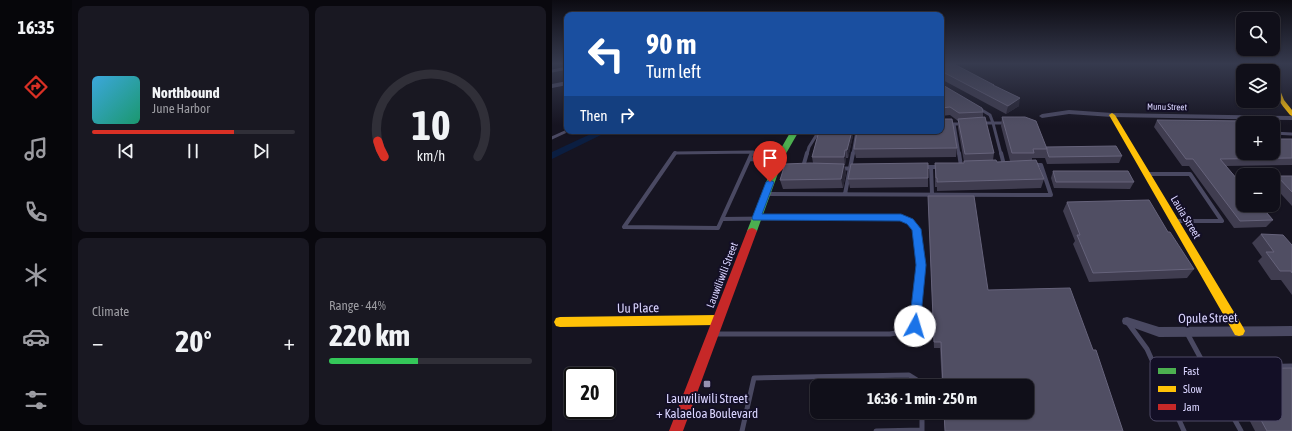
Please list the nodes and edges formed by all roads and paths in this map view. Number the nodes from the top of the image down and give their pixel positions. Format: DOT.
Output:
graph roads {
  1 [pos="1280,95"];
  2 [pos="1289,106"];
  3 [pos="978,108"];
  4 [pos="1292,114"];
  5 [pos="1112,115"];
  6 [pos="1042,116"];
  7 [pos="1236,117"];
  8 [pos="1280,118"];
  9 [pos="1292,118"];
  10 [pos="993,123"];
  11 [pos="1008,123"];
  12 [pos="944,124"];
  13 [pos="954,124"];
  14 [pos="970,124"];
  15 [pos="978,124"];
  16 [pos="564,132"];
  17 [pos="1280,133"];
  18 [pos="793,134"];
  19 [pos="816,134"];
  20 [pos="856,134"];
  21 [pos="1292,134"];
  22 [pos="1280,135"];
  23 [pos="552,138"];
  24 [pos="1283,139"];
  25 [pos="750,159"];
  26 [pos="779,160"];
  27 [pos="996,165"];
  28 [pos="1004,165"];
  29 [pos="1011,165"];
  30 [pos="1026,165"];
  31 [pos="946,166"];
  32 [pos="954,166"];
  33 [pos="961,166"];
  34 [pos="968,166"];
  35 [pos="917,167"];
  36 [pos="932,167"];
  37 [pos="850,168"];
  38 [pos="857,168"];
  39 [pos="810,169"];
  40 [pos="834,169"];
  41 [pos="1146,174"];
  42 [pos="766,194"];
  43 [pos="845,194"];
  44 [pos="932,194"];
  45 [pos="757,218"];
  46 [pos="722,219"];
  47 [pos="1175,221"];
  48 [pos="717,320"];
  49 [pos="1127,321"];
  50 [pos="560,322"];
  51 [pos="1239,331"];
  52 [pos="1292,331"];
  53 [pos="1187,332"];
  54 [pos="712,334"];
  55 [pos="1151,357"];
  56 [pos="1200,357"];
  57 [pos="1282,366"];
  58 [pos="1292,366"];
  59 [pos="915,379"];
  60 [pos="922,419"];
  61 [pos="1179,421"];
  62 [pos="1235,421"];
  63 [pos="676,431"];
  64 [pos="742,431"];
  65 [pos="876,431"];
  66 [pos="922,431"];
  67 [pos="1184,431"];
  68 [pos="1241,431"];
  1 -- 2 [label="street"];
  2 -- 4 [label="street"];
  3 -- 10 [label="lane"];
  5 -- 6 [label="street, Munu Street"];
  5 -- 7 [label="street, Munu Street"];
  5 -- 41 [label="street, Lauia Street"];
  8 -- 9 [label="street, Munu Street"];
  10 -- 11 [label="lane"];
  10 -- 15 [label="lane"];
  10 -- 28 [label="lane"];
  12 -- 13 [label="lane"];
  13 -- 14 [label="lane"];
  13 -- 33 [label="lane"];
  16 -- 23 [label="lane"];
  17 -- 21 [label="lane"];
  18 -- 26 [label="street, Lauwiliwili Street"];
  19 -- 39 [label="lane"];
  20 -- 37 [label="lane"];
  22 -- 24 [label="lane"];
  25 -- 26 [label="lane"];
  25 -- 46 [label="lane"];
  25 -- 46 [label="lane"];
  26 -- 42 [label="street, Lauwiliwili Street"];
  27 -- 28 [label="lane"];
  28 -- 29 [label="lane"];
  30 -- 44 [label="lane"];
  31 -- 36 [label="lane"];
  32 -- 33 [label="lane"];
  33 -- 34 [label="lane"];
  35 -- 36 [label="lane"];
  36 -- 44 [label="lane"];
  37 -- 38 [label="lane"];
  37 -- 40 [label="lane"];
  37 -- 43 [label="lane"];
  41 -- 47 [label="street, Lauia Street"];
  41 -- 47 [label="lane"];
  42 -- 43 [label="lane"];
  42 -- 45 [label="street, Lauwiliwili Street"];
  43 -- 44 [label="lane"];
  45 -- 46 [label="lane"];
  45 -- 48 [label="street, Lauwiliwili Street"];
  45 -- 54 [label="lane"];
  47 -- 51 [label="street, Lauia Street"];
  48 -- 50 [label="street, Uu Place"];
  48 -- 54 [label="street, Lauwiliwili Street"];
  49 -- 53 [label="street, Opule Street"];
  49 -- 55 [label="lane"];
  51 -- 52 [label="street, Opule Street"];
  51 -- 53 [label="street, Opule Street"];
  53 -- 56 [label="lane"];
  54 -- 63 [label="street, Lauwiliwili Street"];
  57 -- 58 [label="lane"];
  59 -- 64 [label="lane"];
  60 -- 66 [label="lane"];
  61 -- 67 [label="lane"];
  62 -- 68 [label="lane"];
  65 -- 66 [label="lane"];
}
